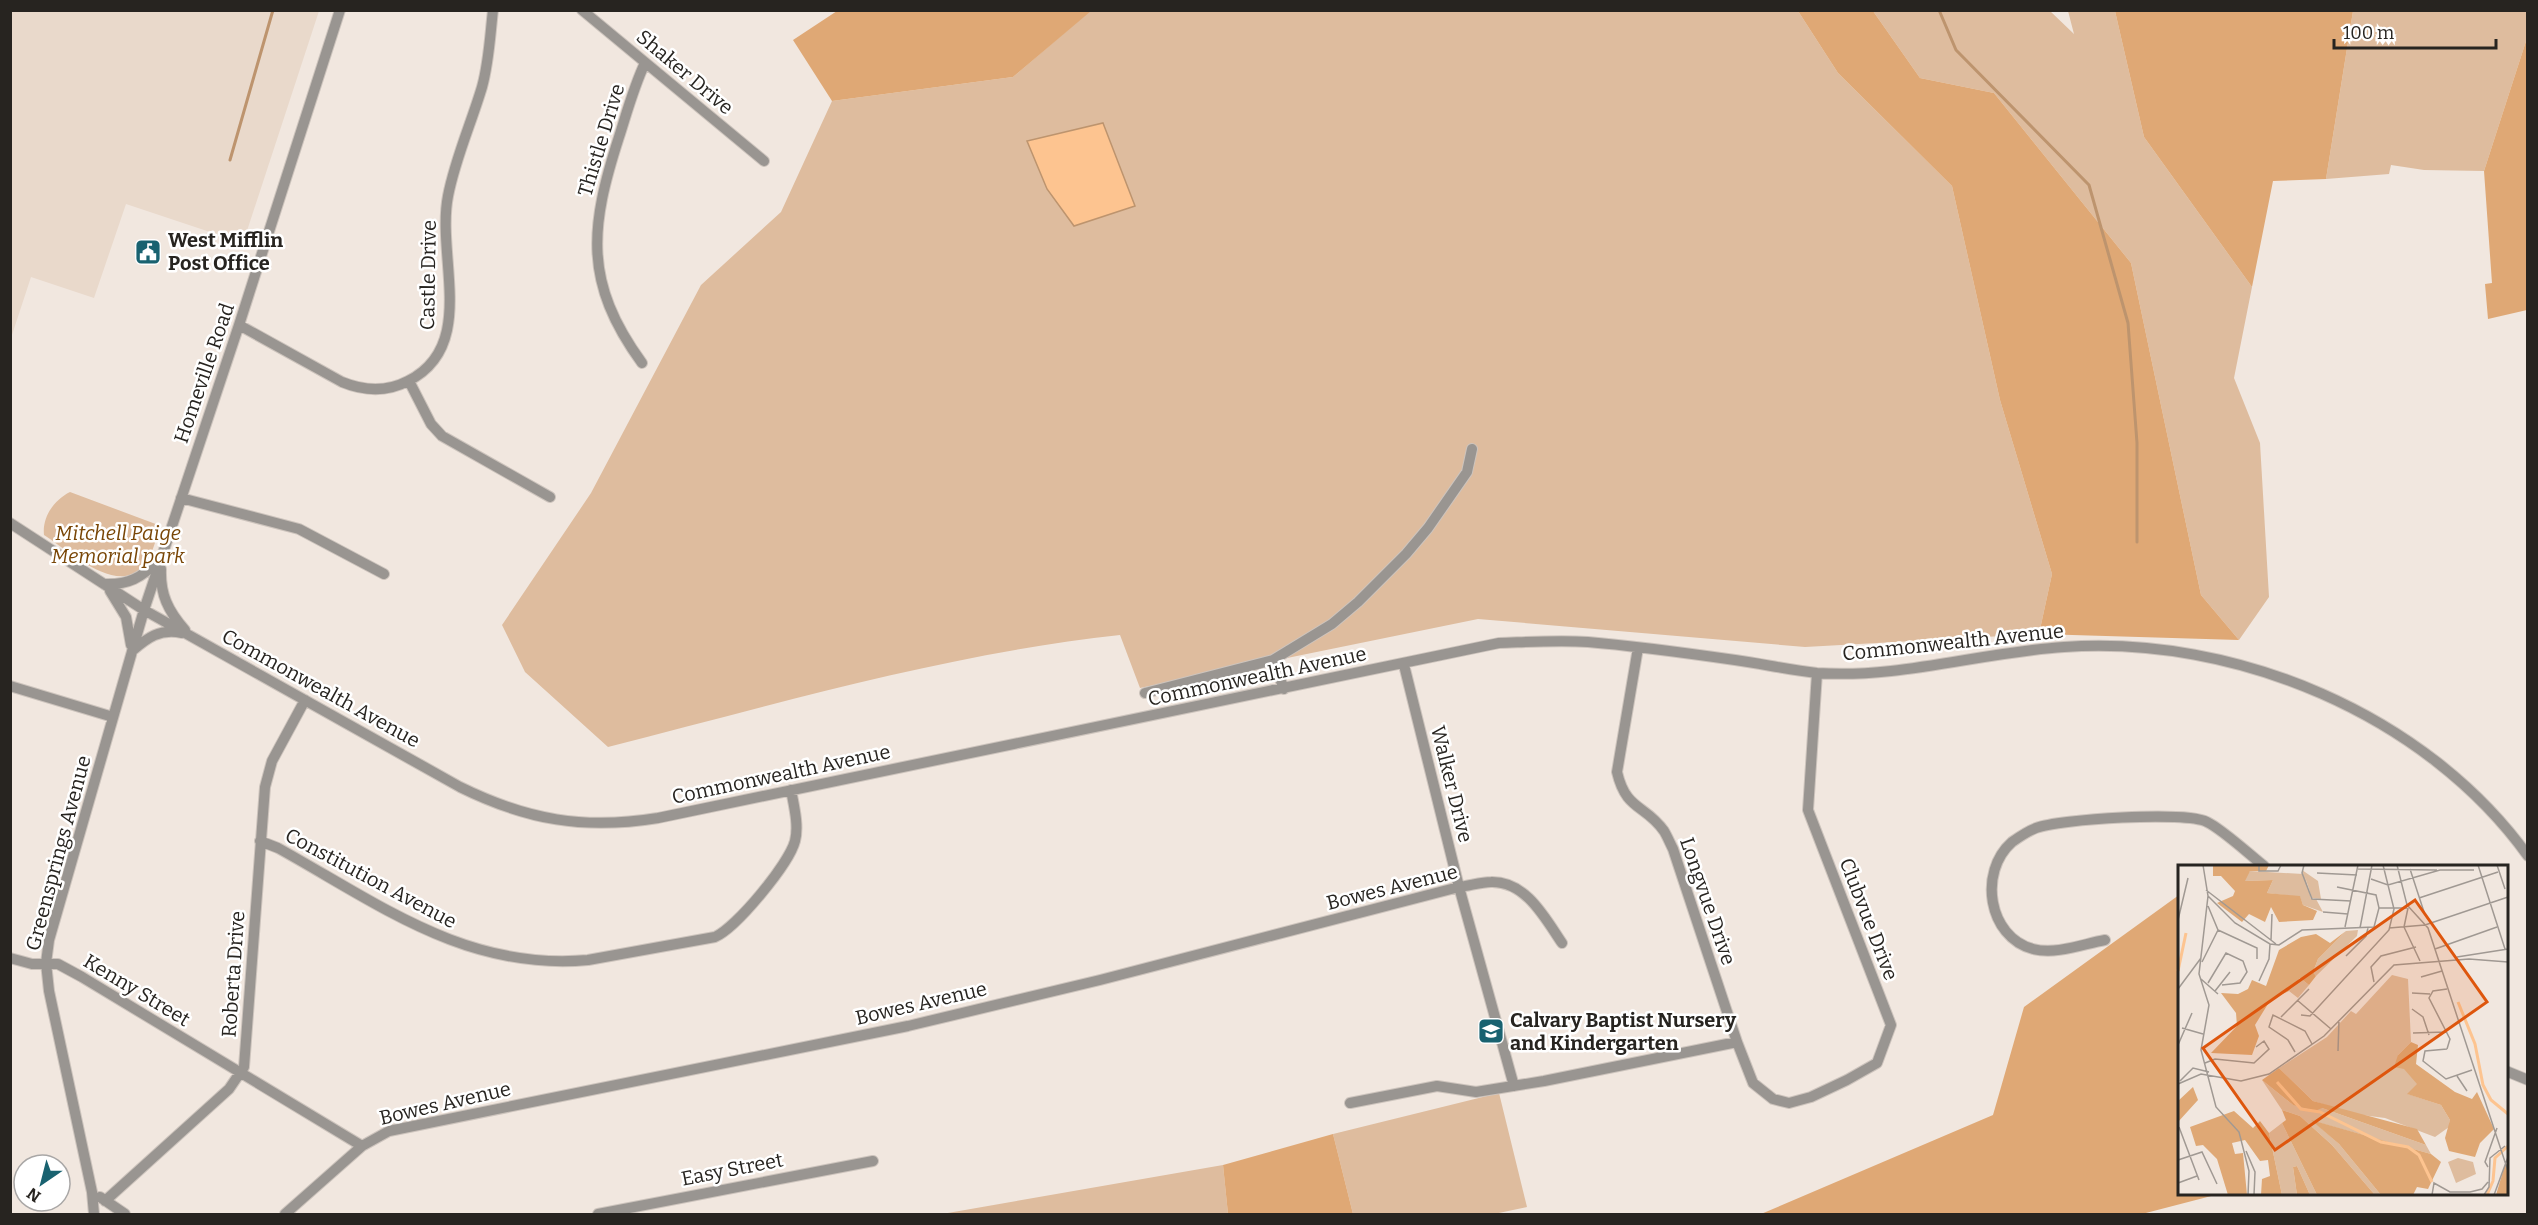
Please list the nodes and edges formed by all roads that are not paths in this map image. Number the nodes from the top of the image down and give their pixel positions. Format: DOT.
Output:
graph roads {
  1 [pos="340,10"];
  2 [pos="493,10"];
  3 [pos="582,10"];
  4 [pos="645,63"];
  5 [pos="764,161"];
  6 [pos="239,325"];
  7 [pos="642,363"];
  8 [pos="409,381"];
  9 [pos="1472,449"];
  10 [pos="550,497"];
  11 [pos="181,498"];
  12 [pos="10,523"];
  13 [pos="10,532"];
  14 [pos="28,535"];
  15 [pos="162,556"];
  16 [pos="384,574"];
  17 [pos="104,584"];
  18 [pos="144,609"];
  19 [pos="189,635"];
  20 [pos="1638,648"];
  21 [pos="132,652"];
  22 [pos="1273,660"];
  23 [pos="1404,665"];
  24 [pos="1817,673"];
  25 [pos="10,686"];
  26 [pos="1284,689"];
  27 [pos="1145,693"];
  28 [pos="305,700"];
  29 [pos="113,717"];
  30 [pos="791,790"];
  31 [pos="260,841"];
  32 [pos="2528,856"];
  33 [pos="2262,865"];
  34 [pos="1459,887"];
  35 [pos="2105,940"];
  36 [pos="1562,943"];
  37 [pos="10,958"];
  38 [pos="46,963"];
  39 [pos="1737,1042"];
  40 [pos="2508,1072"];
  41 [pos="241,1073"];
  42 [pos="2528,1080"];
  43 [pos="1514,1086"];
  44 [pos="1773,1099"];
  45 [pos="1350,1103"];
  46 [pos="362,1146"];
  47 [pos="873,1161"];
  48 [pos="92,1191"];
  49 [pos="105,1201"];
  50 [pos="94,1215"];
  51 [pos="125,1215"];
  52 [pos="285,1215"];
  53 [pos="598,1215"];
  1 -- 6 [label="street, Homeville Road"];
  2 -- 8 [label="street, Castle Drive"];
  3 -- 4 [label="street, Shaker Drive"];
  4 -- 5 [label="street, Shaker Drive"];
  4 -- 7 [label="street, Thistle Drive"];
  6 -- 8 [label="street, Castle Drive"];
  6 -- 11 [label="street, Homeville Road"];
  8 -- 10 [label="street"];
  9 -- 22 [label="street"];
  11 -- 15 [label="street, Homeville Road"];
  11 -- 16 [label="street"];
  12 -- 14 [label="street, Commonwealth Avenue"];
  13 -- 14 [label="street"];
  14 -- 17 [label="street, Commonwealth Avenue"];
  15 -- 17 [label="street"];
  15 -- 18 [label="street, Homeville Road"];
  15 -- 19 [label="street"];
  17 -- 18 [label="street, Commonwealth Avenue"];
  17 -- 21 [label="street"];
  18 -- 19 [label="street, Commonwealth Avenue"];
  18 -- 21 [label="street, Greensprings Avenue"];
  19 -- 21 [label="street"];
  19 -- 28 [label="street, Commonwealth Avenue"];
  20 -- 23 [label="street, Commonwealth Avenue"];
  20 -- 24 [label="street, Commonwealth Avenue"];
  20 -- 39 [label="street, Longvue Drive"];
  21 -- 29 [label="street, Greensprings Avenue"];
  22 -- 26 [label="street"];
  22 -- 27 [label="street"];
  23 -- 26 [label="street, Commonwealth Avenue"];
  23 -- 34 [label="street, Walker Drive"];
  24 -- 32 [label="street, Commonwealth Avenue"];
  24 -- 44 [label="street, Clubvue Drive"];
  25 -- 29 [label="street"];
  26 -- 30 [label="street, Commonwealth Avenue"];
  28 -- 30 [label="street, Commonwealth Avenue"];
  28 -- 31 [label="street, Roberta Drive"];
  29 -- 38 [label="street, Greensprings Avenue"];
  30 -- 31 [label="street, Constitution Avenue"];
  31 -- 41 [label="street, Roberta Drive"];
  33 -- 35 [label="street"];
  34 -- 36 [label="street, Bowes Avenue"];
  34 -- 43 [label="street, Walker Drive"];
  34 -- 46 [label="street, Bowes Avenue"];
  37 -- 38 [label="street, Kenny Street"];
  38 -- 41 [label="street, Kenny Street"];
  38 -- 48 [label="street, Greensprings Avenue"];
  39 -- 43 [label="street"];
  39 -- 44 [label="street, Longvue Drive"];
  40 -- 42 [label="street"];
  41 -- 46 [label="street, Kenny Street"];
  41 -- 49 [label="street, Roberta Drive"];
  43 -- 45 [label="street"];
  46 -- 52 [label="street, Bowes Avenue"];
  47 -- 53 [label="street, Easy Street"];
  48 -- 49 [label="street"];
  48 -- 50 [label="street, Greensprings Avenue"];
  49 -- 51 [label="street"];
}
